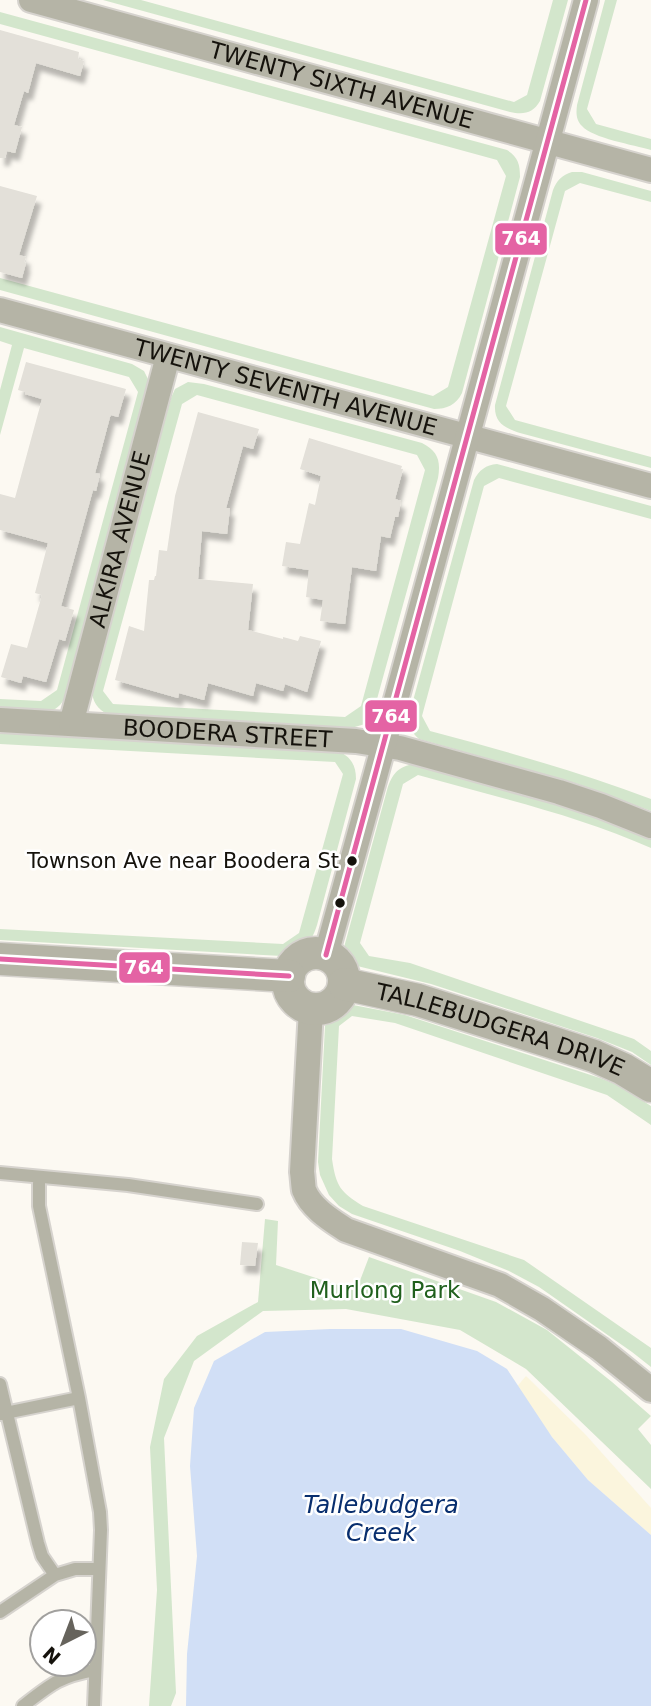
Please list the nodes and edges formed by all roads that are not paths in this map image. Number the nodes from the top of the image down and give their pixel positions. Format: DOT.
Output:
graph roads {
  1 [pos="30,0"];
  2 [pos="586,0"];
  3 [pos="547,142"];
  4 [pos="651,170"];
  5 [pos="0,310"];
  6 [pos="168,356"];
  7 [pos="467,437"];
  8 [pos="651,486"];
  9 [pos="0,720"];
  10 [pos="71,724"];
  11 [pos="384,744"];
  12 [pos="651,826"];
  13 [pos="326,955"];
  14 [pos="0,959"];
  15 [pos="289,976"];
  16 [pos="344,984"];
  17 [pos="311,1009"];
  18 [pos="651,1086"];
  19 [pos="0,1173"];
  20 [pos="39,1177"];
  21 [pos="257,1204"];
  22 [pos="0,1384"];
  23 [pos="651,1390"];
  24 [pos="79,1398"];
  25 [pos="3,1414"];
  26 [pos="99,1569"];
  27 [pos="55,1575"];
  28 [pos="97,1608"];
  29 [pos="0,1612"];
  30 [pos="61,1678"];
  31 [pos="95,1678"];
  32 [pos="23,1706"];
  33 [pos="94,1706"];
  1 -- 3 [label="street, TWENTY SIXTH AVENUE"];
  2 -- 3 [label="street"];
  3 -- 4 [label="street, TWENTY SIXTH AVENUE"];
  3 -- 7 [label="street"];
  5 -- 6 [label="street, TWENTY SEVENTH AVENUE"];
  6 -- 7 [label="street, TWENTY SEVENTH AVENUE"];
  6 -- 10 [label="street, ALKIRA AVENUE"];
  7 -- 8 [label="street, TWENTY SEVENTH AVENUE"];
  7 -- 11 [label="street"];
  9 -- 10 [label="street, BOODERA STREET"];
  10 -- 11 [label="street, BOODERA STREET"];
  11 -- 12 [label="street, BOODERA STREET"];
  11 -- 13 [label="street"];
  13 -- 15 [label="street"];
  13 -- 16 [label="street"];
  14 -- 15 [label="street"];
  15 -- 17 [label="street"];
  16 -- 17 [label="street"];
  16 -- 18 [label="street, TALLEBUDGERA DRIVE"];
  17 -- 23 [label="street"];
  19 -- 20 [label="lane"];
  20 -- 21 [label="lane"];
  20 -- 24 [label="lane"];
  22 -- 25 [label="lane"];
  24 -- 25 [label="lane"];
  24 -- 26 [label="lane"];
  25 -- 27 [label="lane"];
  26 -- 27 [label="lane"];
  26 -- 28 [label="lane"];
  27 -- 29 [label="lane"];
  30 -- 32 [label="lane"];
  31 -- 33 [label="lane"];
}
